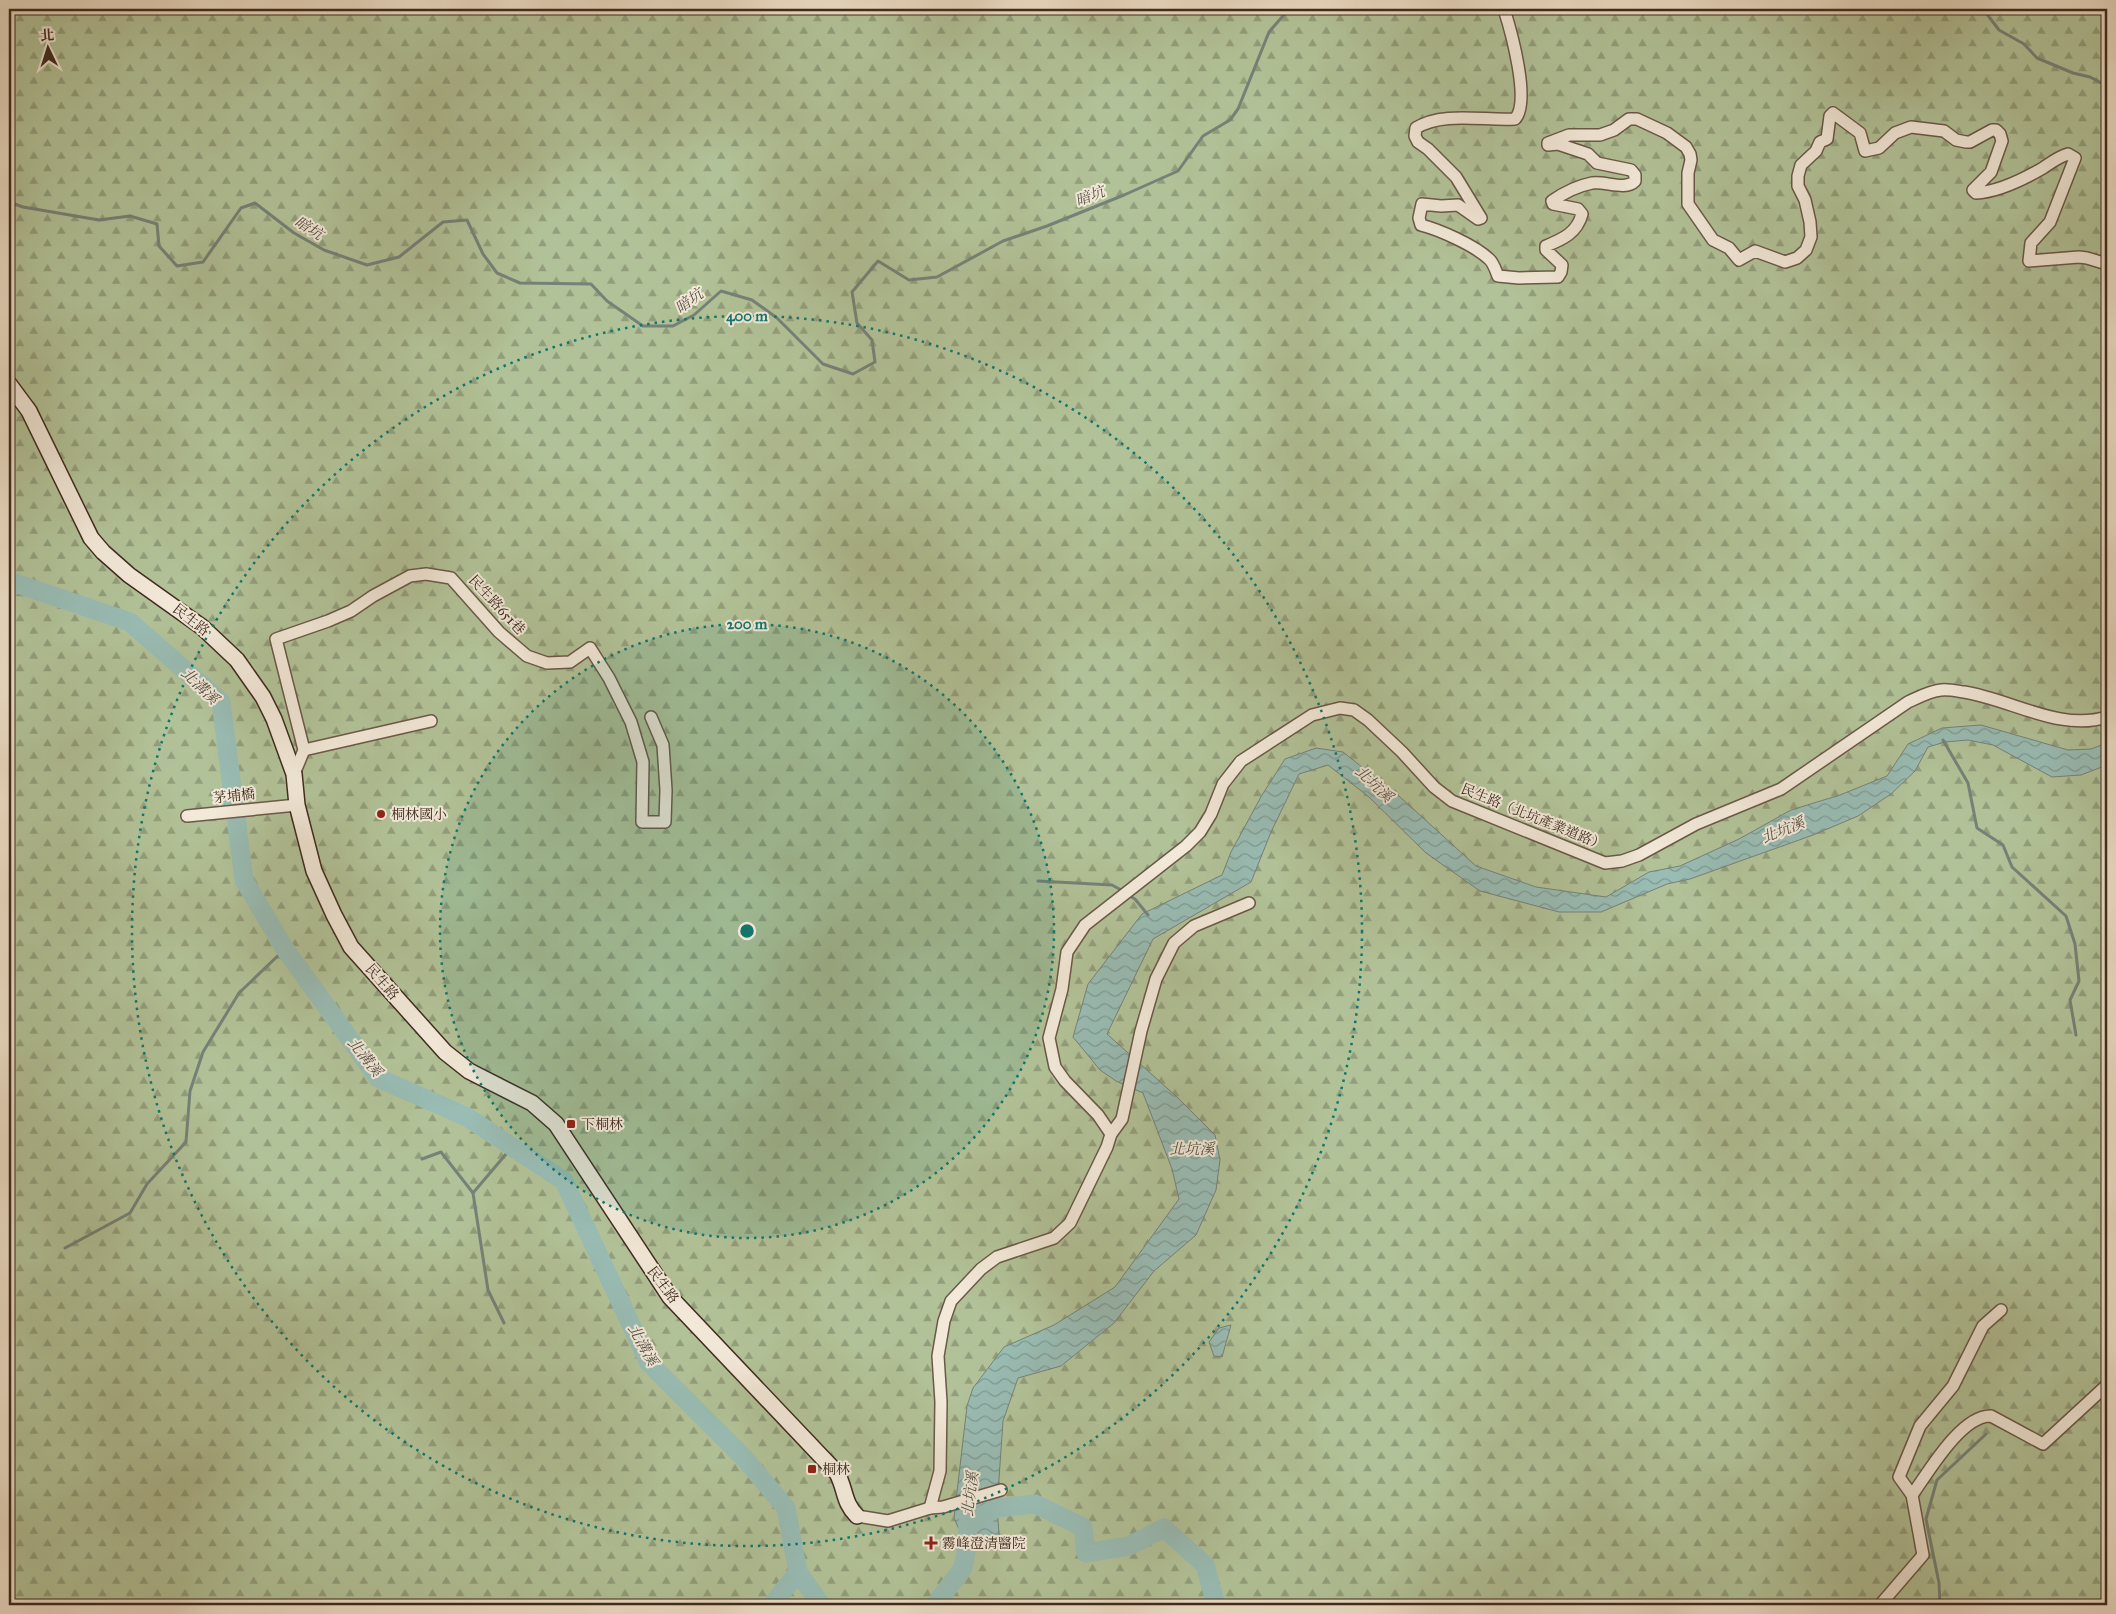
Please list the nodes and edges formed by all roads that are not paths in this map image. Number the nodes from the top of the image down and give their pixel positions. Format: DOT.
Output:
graph roads {
  1 [pos="1504,9"];
  2 [pos="2107,264"];
  3 [pos="9,384"];
  4 [pos="651,717"];
  5 [pos="2107,717"];
  6 [pos="431,721"];
  7 [pos="304,750"];
  8 [pos="294,774"];
  9 [pos="297,804"];
  10 [pos="192,815"];
  11 [pos="1249,903"];
  12 [pos="1111,1134"];
  13 [pos="2001,1310"];
  14 [pos="2107,1385"];
  15 [pos="1001,1490"];
  16 [pos="1912,1495"];
  17 [pos="930,1508"];
  18 [pos="857,1516"];
  19 [pos="1880,1605"];
  1 -- 2 [label="street"];
  3 -- 8 [label="street, 民生路"];
  4 -- 7 [label="street, 民生路651巷"];
  5 -- 12 [label="street, 民生路（北坑產業道路）"];
  6 -- 7 [label="street"];
  7 -- 8 [label="street"];
  8 -- 9 [label="street, 民生路"];
  9 -- 10 [label="street, 茅埔橋"];
  9 -- 18 [label="street, 民生路"];
  11 -- 12 [label="street"];
  12 -- 17 [label="street"];
  13 -- 16 [label="street"];
  14 -- 16 [label="street"];
  15 -- 17 [label="street"];
  16 -- 19 [label="street"];
  17 -- 18 [label="street"];
}
